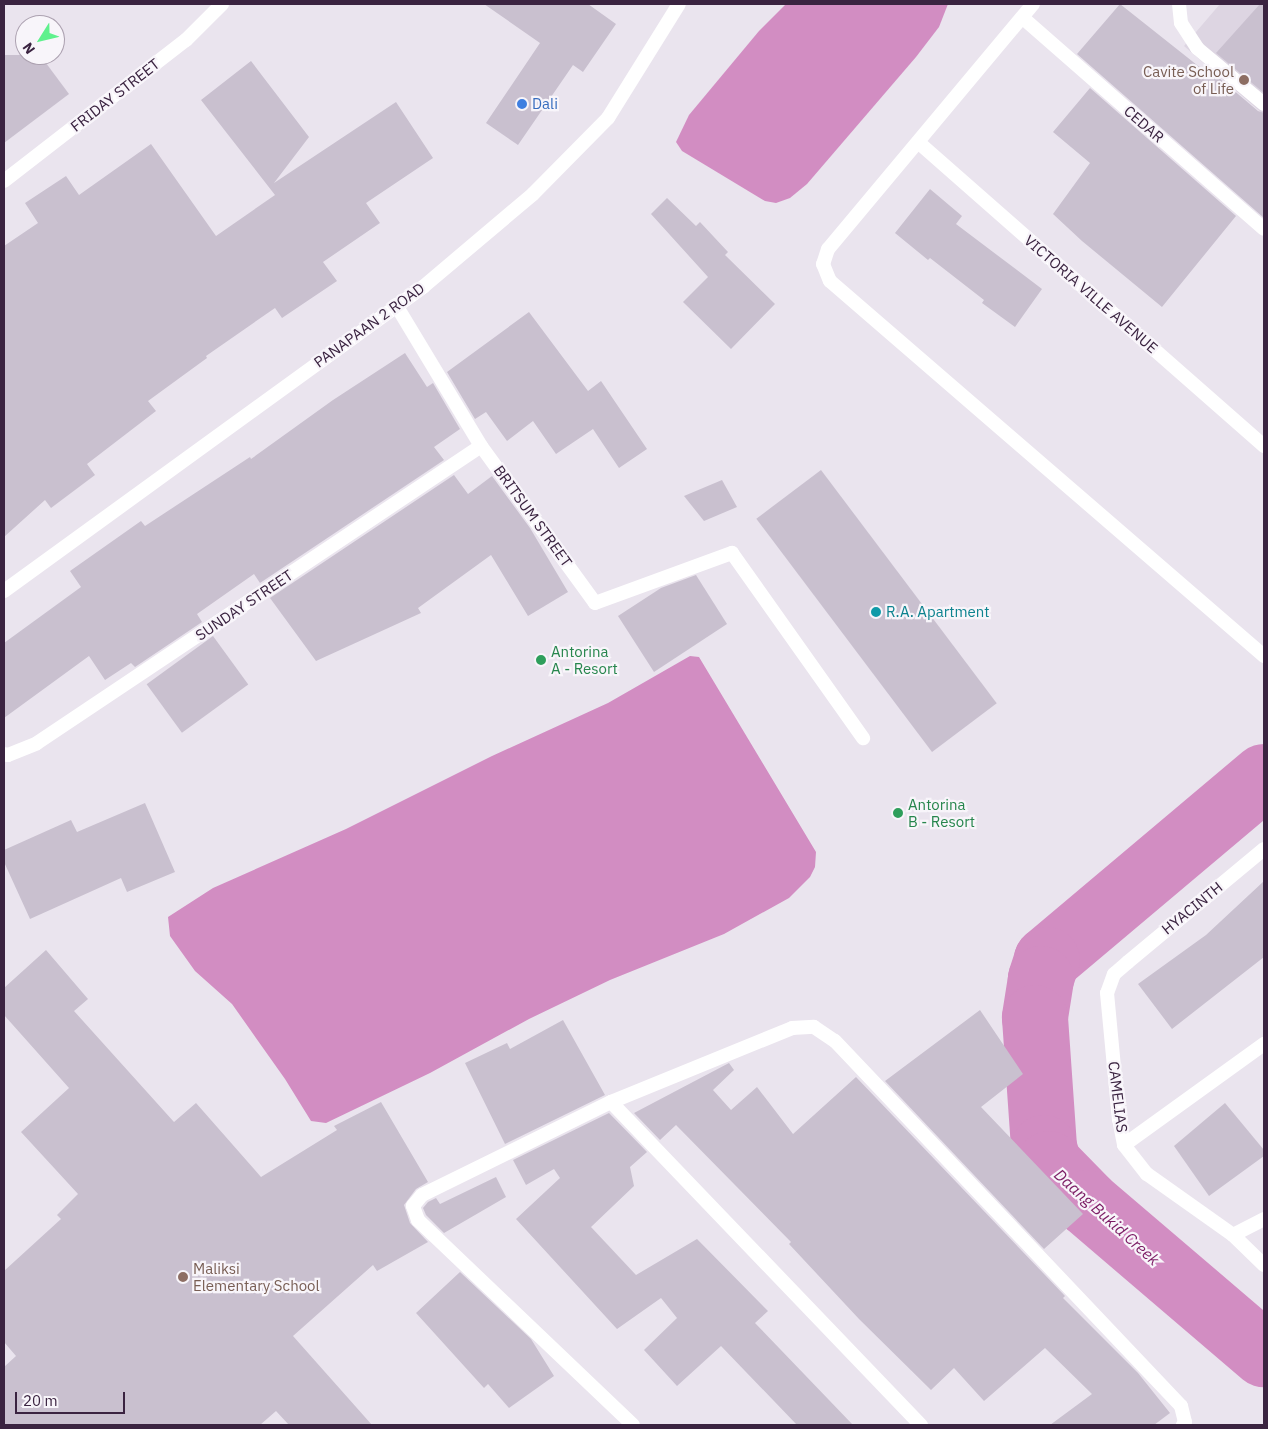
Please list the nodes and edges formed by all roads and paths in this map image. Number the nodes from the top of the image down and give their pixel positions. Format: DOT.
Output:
graph roads {
  1 [pos="222,4"];
  2 [pos="679,4"];
  3 [pos="1034,4"];
  4 [pos="1179,4"];
  5 [pos="1023,18"];
  6 [pos="1264,104"];
  7 [pos="918,142"];
  8 [pos="4,181"];
  9 [pos="1264,229"];
  10 [pos="396,305"];
  11 [pos="481,446"];
  12 [pos="1264,446"];
  13 [pos="4,591"];
  14 [pos="1264,656"];
  15 [pos="863,738"];
  16 [pos="4,754"];
  17 [pos="1262,855"];
  18 [pos="1128,962"];
  19 [pos="1264,1044"];
  20 [pos="611,1102"];
  21 [pos="1124,1145"];
  22 [pos="1264,1219"];
  23 [pos="1233,1235"];
  24 [pos="1264,1264"];
  25 [pos="633,1425"];
  26 [pos="921,1425"];
  27 [pos="1183,1425"];
  1 -- 8 [label="street, FRIDAY STREET"];
  2 -- 10 [label="street, PANAPAAN 2 ROAD"];
  3 -- 5 [label="street"];
  4 -- 6 [label="street"];
  5 -- 7 [label="street"];
  5 -- 9 [label="street, CEDAR"];
  7 -- 12 [label="street, VICTORIA VILLE AVENUE"];
  7 -- 14 [label="street"];
  10 -- 11 [label="street, BRITSUM STREET"];
  10 -- 13 [label="street, PANAPAAN 2 ROAD"];
  11 -- 15 [label="street, BRITSUM STREET"];
  11 -- 16 [label="street, SUNDAY STREET"];
  17 -- 18 [label="street, HYACINTH"];
  18 -- 21 [label="street, CAMELIAS"];
  19 -- 21 [label="street"];
  20 -- 25 [label="street"];
  20 -- 26 [label="street"];
  20 -- 27 [label="street"];
  21 -- 23 [label="street, CAMELIAS"];
  22 -- 23 [label="street"];
  23 -- 24 [label="street, CAMELIAS"];
}
